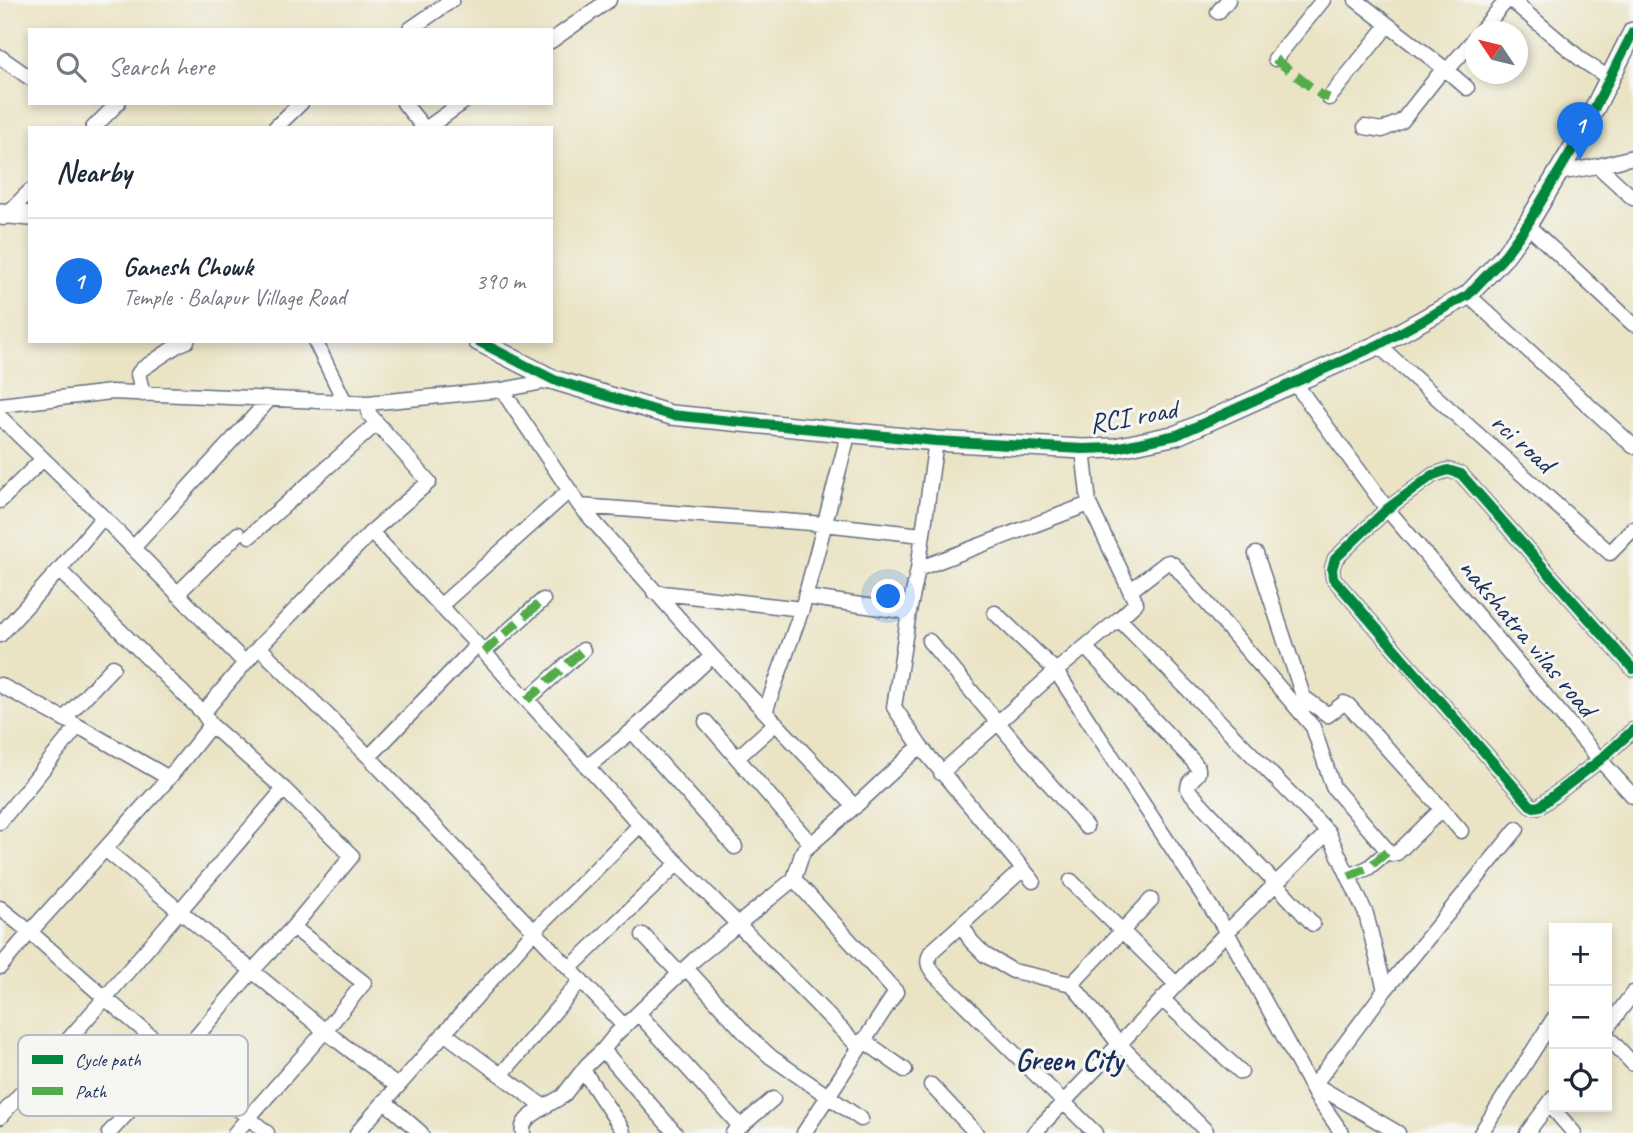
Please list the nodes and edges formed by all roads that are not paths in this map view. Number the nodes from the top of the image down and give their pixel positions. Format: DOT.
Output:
graph roads {
  1 [pos="452,0"];
  2 [pos="609,0"];
  3 [pos="1228,0"];
  4 [pos="1323,0"];
  5 [pos="1356,0"];
  6 [pos="1509,0"];
  7 [pos="1218,12"];
  8 [pos="1490,21"];
  9 [pos="1388,25"];
  10 [pos="412,28"];
  11 [pos="1633,32"];
  12 [pos="553,40"];
  13 [pos="1465,49"];
  14 [pos="0,57"];
  15 [pos="1275,59"];
  16 [pos="1444,68"];
  17 [pos="28,77"];
  18 [pos="1609,78"];
  19 [pos="1467,88"];
  20 [pos="1329,98"];
  21 [pos="116,105"];
  22 [pos="299,105"];
  23 [pos="406,105"];
  24 [pos="459,105"];
  25 [pos="95,126"];
  26 [pos="277,126"];
  27 [pos="424,126"];
  28 [pos="429,126"];
  29 [pos="1365,127"];
  30 [pos="1633,156"];
  31 [pos="1598,166"];
  32 [pos="1558,173"];
  33 [pos="28,193"];
  34 [pos="1633,198"];
  35 [pos="3,216"];
  36 [pos="28,216"];
  37 [pos="1527,225"];
  38 [pos="1468,295"];
  39 [pos="1633,324"];
  40 [pos="182,343"];
  41 [pos="316,343"];
  42 [pos="482,343"];
  43 [pos="1378,345"];
  44 [pos="554,380"];
  45 [pos="1294,383"];
  46 [pos="502,390"];
  47 [pos="143,394"];
  48 [pos="269,400"];
  49 [pos="345,402"];
  50 [pos="368,403"];
  51 [pos="0,405"];
  52 [pos="0,417"];
  53 [pos="376,424"];
  54 [pos="849,432"];
  55 [pos="936,441"];
  56 [pos="1633,446"];
  57 [pos="1083,449"];
  58 [pos="43,459"];
  59 [pos="569,491"];
  60 [pos="0,502"];
  61 [pos="1090,504"];
  62 [pos="579,506"];
  63 [pos="1387,509"];
  64 [pos="103,517"];
  65 [pos="824,524"];
  66 [pos="1633,529"];
  67 [pos="371,532"];
  68 [pos="922,535"];
  69 [pos="133,548"];
  70 [pos="1256,554"];
  71 [pos="918,569"];
  72 [pos="59,570"];
  73 [pos="1130,591"];
  74 [pos="654,592"];
  75 [pos="177,594"];
  76 [pos="543,600"];
  77 [pos="803,603"];
  78 [pos="440,606"];
  79 [pos="909,612"];
  80 [pos="995,613"];
  81 [pos="1119,619"];
  82 [pos="0,635"];
  83 [pos="929,641"];
  84 [pos="1085,647"];
  85 [pos="259,648"];
  86 [pos="480,649"];
  87 [pos="583,650"];
  88 [pos="712,656"];
  89 [pos="245,663"];
  90 [pos="113,667"];
  91 [pos="1633,669"];
  92 [pos="1056,671"];
  93 [pos="0,685"];
  94 [pos="1303,697"];
  95 [pos="527,700"];
  96 [pos="765,712"];
  97 [pos="64,719"];
  98 [pos="207,719"];
  99 [pos="706,722"];
  100 [pos="776,723"];
  101 [pos="996,723"];
  102 [pos="78,726"];
  103 [pos="1314,727"];
  104 [pos="1633,730"];
  105 [pos="632,731"];
  106 [pos="920,746"];
  107 [pos="369,757"];
  108 [pos="737,758"];
  109 [pos="1600,760"];
  110 [pos="587,767"];
  111 [pos="941,773"];
  112 [pos="169,778"];
  113 [pos="284,789"];
  114 [pos="1633,796"];
  115 [pos="855,807"];
  116 [pos="1441,809"];
  117 [pos="0,822"];
  118 [pos="640,825"];
  119 [pos="1086,827"];
  120 [pos="1517,829"];
  121 [pos="1461,831"];
  122 [pos="1328,832"];
  123 [pos="811,844"];
  124 [pos="735,847"];
  125 [pos="106,850"];
  126 [pos="1388,851"];
  127 [pos="678,863"];
  128 [pos="1349,876"];
  129 [pos="794,879"];
  130 [pos="1071,881"];
  131 [pos="1276,883"];
  132 [pos="1151,900"];
  133 [pos="0,908"];
  134 [pos="179,911"];
  135 [pos="739,924"];
  136 [pos="1313,924"];
  137 [pos="962,925"];
  138 [pos="293,927"];
  139 [pos="534,931"];
  140 [pos="30,932"];
  141 [pos="1122,932"];
  142 [pos="1227,932"];
  143 [pos="643,935"];
  144 [pos="0,967"];
  145 [pos="570,968"];
  146 [pos="253,970"];
  147 [pos="683,971"];
  148 [pos="581,980"];
  149 [pos="1072,985"];
  150 [pos="1176,985"];
  151 [pos="1385,990"];
  152 [pos="1633,993"];
  153 [pos="105,998"];
  154 [pos="1162,999"];
  155 [pos="638,1013"];
  156 [pos="1612,1021"];
  157 [pos="624,1026"];
  158 [pos="1549,1026"];
  159 [pos="325,1031"];
  160 [pos="444,1033"];
  161 [pos="72,1035"];
  162 [pos="150,1035"];
  163 [pos="198,1035"];
  164 [pos="1612,1041"];
  165 [pos="861,1044"];
  166 [pos="1119,1044"];
  167 [pos="603,1050"];
  168 [pos="1633,1064"];
  169 [pos="583,1070"];
  170 [pos="905,1070"];
  171 [pos="1241,1072"];
  172 [pos="501,1075"];
  173 [pos="931,1085"];
  174 [pos="397,1086"];
  175 [pos="1313,1086"];
  176 [pos="18,1097"];
  177 [pos="827,1097"];
  178 [pos="773,1099"];
  179 [pos="384,1101"];
  180 [pos="1063,1102"];
  181 [pos="1549,1104"];
  182 [pos="544,1107"];
  183 [pos="1560,1112"];
  184 [pos="124,1116"];
  185 [pos="246,1116"];
  186 [pos="0,1117"];
  187 [pos="248,1118"];
  188 [pos="861,1119"];
  189 [pos="736,1130"];
  190 [pos="1206,1131"];
  191 [pos="108,1133"];
  192 [pos="235,1133"];
  193 [pos="267,1133"];
  194 [pos="357,1133"];
  195 [pos="421,1133"];
  196 [pos="523,1133"];
  197 [pos="623,1133"];
  198 [pos="676,1133"];
  199 [pos="804,1133"];
  200 [pos="976,1133"];
  201 [pos="1034,1133"];
  202 [pos="1095,1133"];
  203 [pos="1342,1133"];
  204 [pos="1398,1133"];
  205 [pos="1481,1133"];
  206 [pos="1527,1133"];
  207 [pos="1574,1133"];
  1 -- 10 [label="street"];
  2 -- 12 [label="street"];
  3 -- 7 [label="street"];
  4 -- 15 [label="street"];
  5 -- 9 [label="street"];
  6 -- 8 [label="street"];
  6 -- 18 [label="street"];
  9 -- 16 [label="street"];
  9 -- 20 [label="street"];
  11 -- 18 [label="street, RCI road"];
  13 -- 16 [label="street"];
  14 -- 17 [label="street"];
  16 -- 19 [label="street"];
  16 -- 29 [label="street"];
  18 -- 32 [label="street, RCI road"];
  21 -- 25 [label="street"];
  22 -- 26 [label="street"];
  23 -- 27 [label="street"];
  24 -- 28 [label="street"];
  30 -- 31 [label="street"];
  31 -- 32 [label="street"];
  31 -- 34 [label="street"];
  32 -- 37 [label="street, RCI road"];
  33 -- 35 [label="street"];
  35 -- 36 [label="street"];
  37 -- 38 [label="street, RCI road"];
  37 -- 39 [label="street"];
  38 -- 43 [label="street, RCI road"];
  38 -- 56 [label="street"];
  40 -- 47 [label="street"];
  41 -- 49 [label="street"];
  42 -- 44 [label="street, RCI road"];
  43 -- 45 [label="street, RCI road"];
  43 -- 66 [label="street, rci road"];
  44 -- 46 [label="street"];
  44 -- 54 [label="street, RCI road"];
  45 -- 57 [label="street, RCI road"];
  45 -- 63 [label="street"];
  46 -- 50 [label="street"];
  46 -- 59 [label="street"];
  47 -- 48 [label="street"];
  47 -- 51 [label="street"];
  48 -- 49 [label="street"];
  48 -- 69 [label="street"];
  49 -- 50 [label="street"];
  50 -- 53 [label="street"];
  52 -- 58 [label="street"];
  53 -- 67 [label="street"];
  53 -- 75 [label="street"];
  54 -- 55 [label="street, RCI road"];
  54 -- 65 [label="street"];
  55 -- 57 [label="street, RCI road"];
  55 -- 68 [label="street"];
  57 -- 61 [label="street"];
  58 -- 60 [label="street"];
  58 -- 64 [label="street"];
  59 -- 62 [label="street"];
  59 -- 78 [label="street"];
  61 -- 71 [label="street"];
  61 -- 73 [label="street"];
  62 -- 65 [label="street"];
  62 -- 74 [label="street"];
  63 -- 91 [label="street"];
  63 -- 109 [label="street, nakshatra vilas road"];
  63 -- 109 [label="street"];
  64 -- 69 [label="street"];
  64 -- 72 [label="street"];
  65 -- 68 [label="street"];
  65 -- 77 [label="street"];
  67 -- 78 [label="street"];
  67 -- 85 [label="street"];
  68 -- 71 [label="street"];
  69 -- 75 [label="street"];
  70 -- 94 [label="street"];
  71 -- 79 [label="street"];
  72 -- 82 [label="street"];
  72 -- 98 [label="street"];
  73 -- 81 [label="street"];
  73 -- 103 [label="street"];
  74 -- 77 [label="street"];
  74 -- 88 [label="street"];
  75 -- 89 [label="street"];
  76 -- 86 [label="street"];
  77 -- 79 [label="street"];
  77 -- 96 [label="street"];
  78 -- 86 [label="street"];
  79 -- 106 [label="street"];
  80 -- 92 [label="street"];
  81 -- 84 [label="street"];
  81 -- 122 [label="street"];
  83 -- 101 [label="street"];
  84 -- 92 [label="street"];
  84 -- 131 [label="street"];
  85 -- 89 [label="street"];
  85 -- 107 [label="street"];
  86 -- 95 [label="street"];
  86 -- 107 [label="street"];
  87 -- 95 [label="street"];
  88 -- 96 [label="street"];
  88 -- 105 [label="street"];
  89 -- 98 [label="street"];
  90 -- 97 [label="street"];
  92 -- 101 [label="street"];
  92 -- 142 [label="street"];
  93 -- 97 [label="street"];
  94 -- 103 [label="street"];
  94 -- 116 [label="street"];
  95 -- 110 [label="street"];
  96 -- 100 [label="street"];
  97 -- 102 [label="street"];
  98 -- 112 [label="street"];
  98 -- 113 [label="street"];
  99 -- 108 [label="street"];
  100 -- 108 [label="street"];
  100 -- 115 [label="street"];
  101 -- 111 [label="street"];
  101 -- 119 [label="street"];
  102 -- 112 [label="street"];
  102 -- 117 [label="street"];
  103 -- 126 [label="street"];
  104 -- 109 [label="street"];
  105 -- 110 [label="street"];
  105 -- 124 [label="street"];
  106 -- 111 [label="street"];
  106 -- 115 [label="street"];
  107 -- 139 [label="street"];
  108 -- 123 [label="street"];
  109 -- 114 [label="street, nakshatra vilas road"];
  110 -- 118 [label="street"];
  111 -- 137 [label="street"];
  112 -- 125 [label="street"];
  113 -- 134 [label="street"];
  113 -- 138 [label="street"];
  115 -- 123 [label="street"];
  116 -- 121 [label="street"];
  116 -- 126 [label="street"];
  118 -- 127 [label="street"];
  118 -- 139 [label="street"];
  120 -- 151 [label="street"];
  122 -- 128 [label="street"];
  122 -- 131 [label="street"];
  123 -- 129 [label="street"];
  125 -- 134 [label="street"];
  125 -- 140 [label="street"];
  126 -- 128 [label="street"];
  127 -- 135 [label="street"];
  127 -- 145 [label="street"];
  128 -- 151 [label="street"];
  129 -- 135 [label="street"];
  129 -- 165 [label="street"];
  130 -- 141 [label="street"];
  131 -- 136 [label="street"];
  131 -- 142 [label="street"];
  132 -- 141 [label="street"];
  133 -- 140 [label="street"];
  134 -- 146 [label="street"];
  134 -- 153 [label="street"];
  135 -- 147 [label="street"];
  135 -- 165 [label="street"];
  137 -- 149 [label="street"];
  137 -- 180 [label="street"];
  138 -- 146 [label="street"];
  138 -- 159 [label="street"];
  139 -- 145 [label="street"];
  139 -- 160 [label="street"];
  140 -- 144 [label="street"];
  140 -- 153 [label="street"];
  141 -- 149 [label="street"];
  141 -- 150 [label="street"];
  142 -- 150 [label="street"];
  142 -- 175 [label="street"];
  143 -- 147 [label="street"];
  145 -- 148 [label="street"];
  146 -- 159 [label="street"];
  146 -- 163 [label="street"];
  147 -- 155 [label="street"];
  147 -- 177 [label="street"];
  148 -- 157 [label="street"];
  148 -- 172 [label="street"];
  149 -- 166 [label="street"];
  150 -- 154 [label="street"];
  151 -- 175 [label="street"];
  152 -- 156 [label="street"];
  153 -- 161 [label="street"];
  153 -- 162 [label="street"];
  154 -- 166 [label="street"];
  154 -- 171 [label="street"];
  155 -- 157 [label="street"];
  155 -- 189 [label="street"];
  157 -- 167 [label="street"];
  158 -- 205 [label="street"];
  159 -- 174 [label="street"];
  159 -- 187 [label="street"];
  160 -- 172 [label="street"];
  160 -- 174 [label="street"];
  164 -- 168 [label="street"];
  165 -- 170 [label="street"];
  165 -- 177 [label="street"];
  166 -- 180 [label="street"];
  166 -- 190 [label="street"];
  167 -- 169 [label="street"];
  167 -- 198 [label="street"];
  169 -- 182 [label="street"];
  169 -- 197 [label="street"];
  172 -- 182 [label="street"];
  173 -- 200 [label="street"];
  174 -- 179 [label="street"];
  175 -- 203 [label="street"];
  175 -- 204 [label="street"];
  176 -- 186 [label="street"];
  177 -- 188 [label="street"];
  177 -- 199 [label="street"];
  178 -- 189 [label="street"];
  179 -- 194 [label="street"];
  179 -- 195 [label="street"];
  180 -- 201 [label="street"];
  180 -- 202 [label="street"];
  181 -- 206 [label="street"];
  182 -- 196 [label="street"];
  183 -- 207 [label="street"];
  184 -- 191 [label="street"];
  185 -- 187 [label="street"];
  187 -- 192 [label="street"];
  187 -- 193 [label="street"];
}
